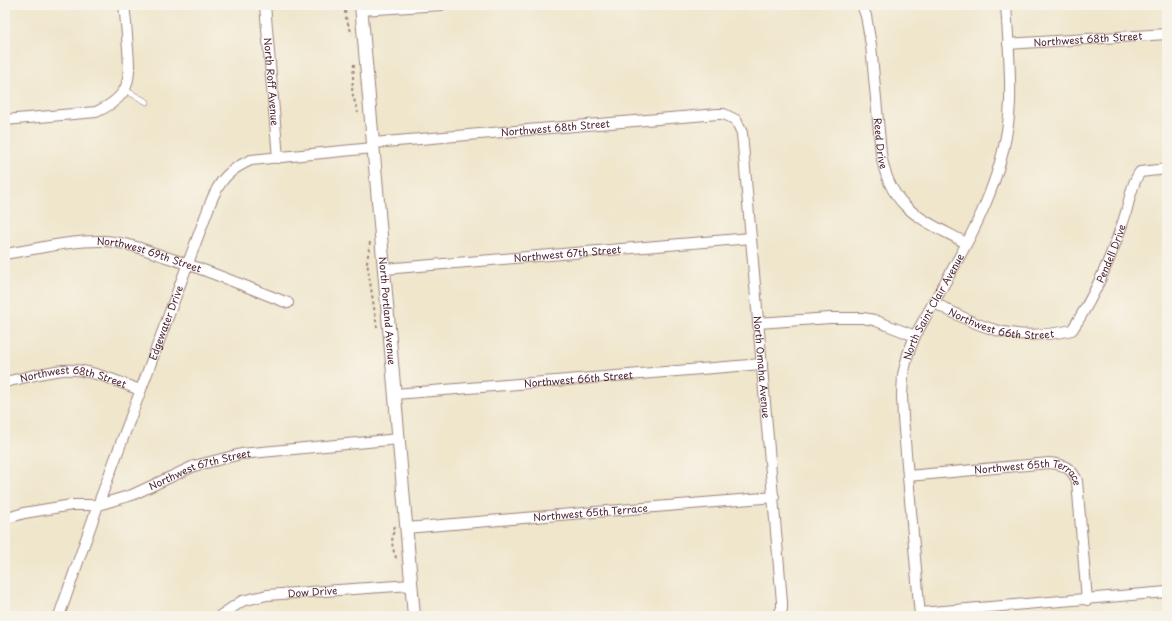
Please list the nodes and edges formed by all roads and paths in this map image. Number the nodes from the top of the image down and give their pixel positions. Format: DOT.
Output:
graph roads {
  1 [pos="124,5"];
  2 [pos="265,5"];
  3 [pos="441,5"];
  4 [pos="862,5"];
  5 [pos="1006,5"];
  6 [pos="361,8"];
  7 [pos="1167,34"];
  8 [pos="1008,44"];
  9 [pos="125,90"];
  10 [pos="146,102"];
  11 [pos="5,120"];
  12 [pos="736,120"];
  13 [pos="373,146"];
  14 [pos="278,158"];
  15 [pos="1167,169"];
  16 [pos="751,238"];
  17 [pos="966,243"];
  18 [pos="5,254"];
  19 [pos="188,264"];
  20 [pos="384,269"];
  21 [pos="933,302"];
  22 [pos="288,303"];
  23 [pos="758,324"];
  24 [pos="1072,330"];
  25 [pos="915,336"];
  26 [pos="762,364"];
  27 [pos="5,382"];
  28 [pos="140,390"];
  29 [pos="395,394"];
  30 [pos="399,439"];
  31 [pos="908,476"];
  32 [pos="774,497"];
  33 [pos="98,505"];
  34 [pos="5,519"];
  35 [pos="406,528"];
  36 [pos="411,585"];
  37 [pos="1167,592"];
  38 [pos="1088,600"];
  39 [pos="778,615"];
  40 [pos="920,615"];
  41 [pos="58,616"];
  42 [pos="220,616"];
  43 [pos="414,616"];
  1 -- 9 [label="street"];
  2 -- 14 [label="street, North Roff Avenue"];
  3 -- 6 [label="street"];
  4 -- 17 [label="street, Reed Drive"];
  5 -- 8 [label="street, North Saint Clair Avenue"];
  6 -- 13 [label="street, North Portland Avenue"];
  7 -- 8 [label="street, Northwest 68th Street"];
  8 -- 17 [label="street, North Saint Clair Avenue"];
  9 -- 10 [label="lane"];
  9 -- 11 [label="street"];
  12 -- 13 [label="street, Northwest 68th Street"];
  12 -- 16 [label="street, North Omaha Avenue"];
  13 -- 14 [label="street, Edgewater Drive"];
  13 -- 20 [label="street, North Portland Avenue"];
  14 -- 19 [label="street, Edgewater Drive"];
  15 -- 24 [label="street, Pendell Drive"];
  16 -- 20 [label="street, Northwest 67th Street"];
  16 -- 23 [label="street, North Omaha Avenue"];
  17 -- 21 [label="street, North Saint Clair Avenue"];
  18 -- 19 [label="street, Northwest 69th Street"];
  19 -- 22 [label="street, Northwest 69th Street"];
  19 -- 28 [label="street, Edgewater Drive"];
  20 -- 29 [label="street, North Portland Avenue"];
  21 -- 24 [label="street, Northwest 66th Street"];
  21 -- 25 [label="street, North Saint Clair Avenue"];
  23 -- 25 [label="street"];
  23 -- 26 [label="street, North Omaha Avenue"];
  25 -- 31 [label="street, North Saint Clair Avenue"];
  26 -- 29 [label="street, Northwest 66th Street"];
  26 -- 32 [label="street, North Omaha Avenue"];
  27 -- 28 [label="street, Northwest 68th Street"];
  28 -- 33 [label="street, Edgewater Drive"];
  29 -- 30 [label="street, North Portland Avenue"];
  30 -- 33 [label="street, Northwest 67th Street"];
  30 -- 35 [label="street, North Portland Avenue"];
  31 -- 38 [label="street, Northwest 65th Terrace"];
  31 -- 40 [label="street, North Saint Clair Avenue"];
  32 -- 35 [label="street, Northwest 65th Terrace"];
  32 -- 39 [label="street, North Omaha Avenue"];
  33 -- 34 [label="street, Northwest 67th Street"];
  33 -- 41 [label="street, Edgewater Drive"];
  35 -- 36 [label="street, North Portland Avenue"];
  36 -- 42 [label="street, Dow Drive"];
  36 -- 43 [label="street, North Portland Avenue"];
  37 -- 38 [label="street"];
  38 -- 40 [label="street"];
}
